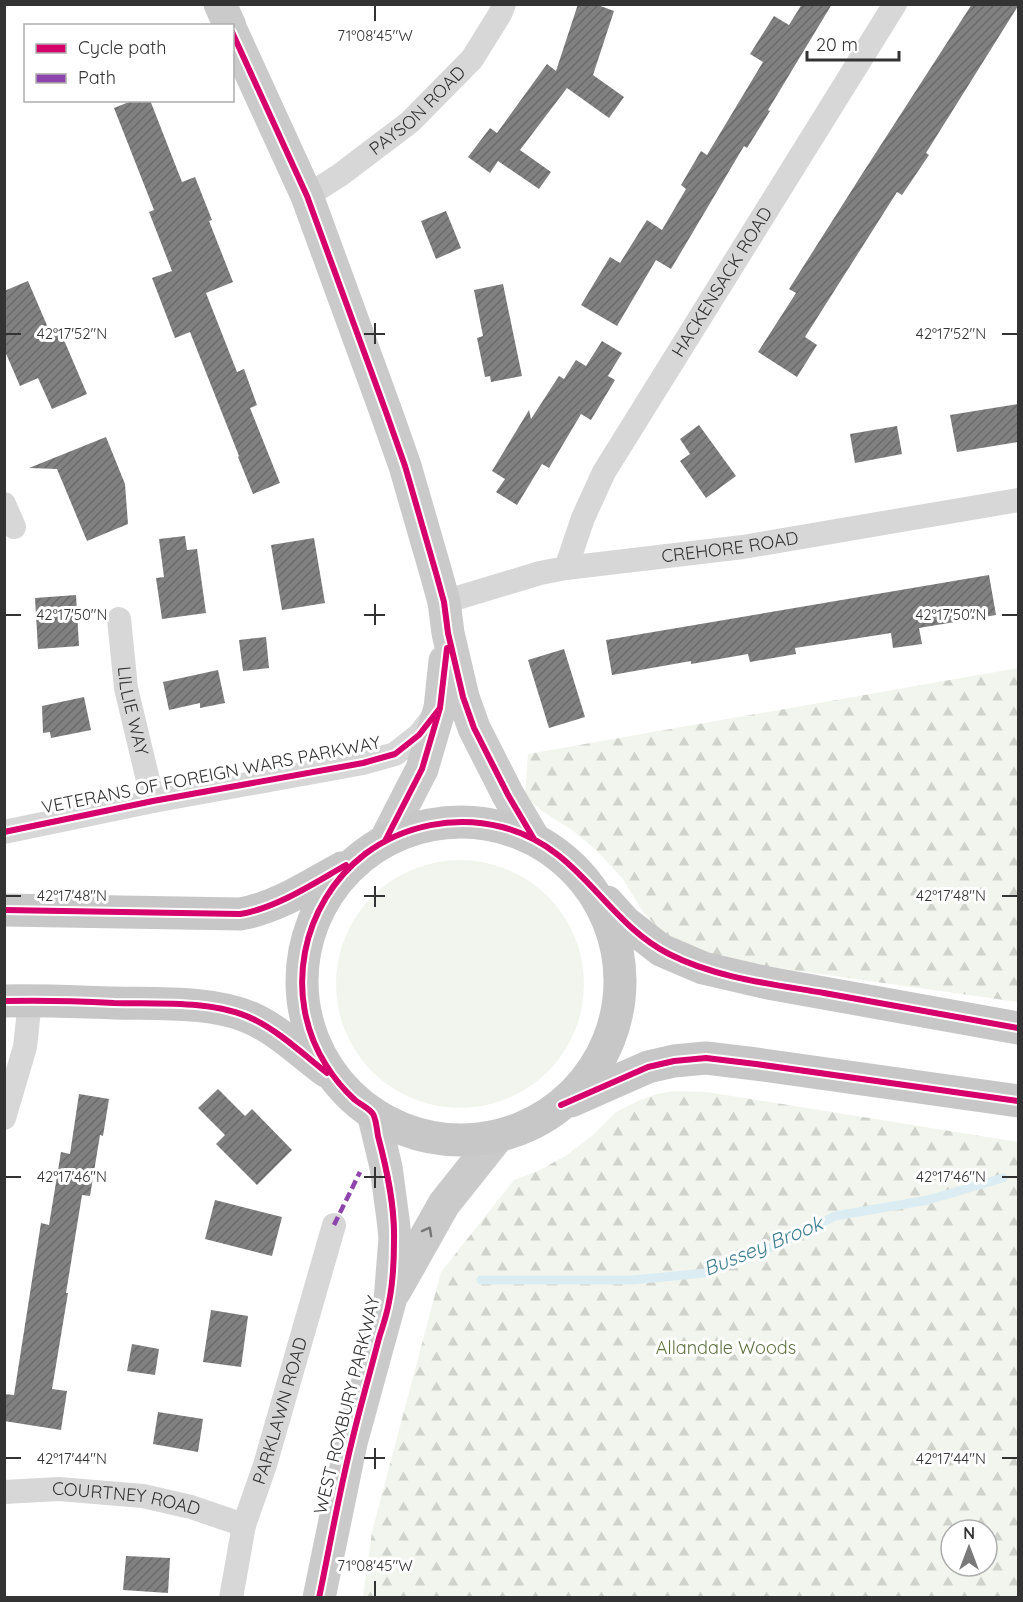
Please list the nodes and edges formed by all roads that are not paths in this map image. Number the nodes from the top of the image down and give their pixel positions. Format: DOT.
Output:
graph roads {
  1 [pos="220,4"];
  2 [pos="504,4"];
  3 [pos="895,4"];
  4 [pos="229,24"];
  5 [pos="234,36"];
  6 [pos="307,196"];
  7 [pos="1018,500"];
  8 [pos="4,504"];
  9 [pos="14,527"];
  10 [pos="566,568"];
  11 [pos="446,617"];
  12 [pos="119,619"];
  13 [pos="440,708"];
  14 [pos="153,801"];
  15 [pos="4,832"];
  16 [pos="534,839"];
  17 [pos="372,850"];
  18 [pos="582,877"];
  19 [pos="4,910"];
  20 [pos="17,1001"];
  21 [pos="1018,1028"];
  22 [pos="336,1079"];
  23 [pos="1018,1101"];
  24 [pos="561,1105"];
  25 [pos="373,1113"];
  26 [pos="4,1118"];
  27 [pos="498,1136"];
  28 [pos="334,1225"];
  29 [pos="390,1301"];
  30 [pos="4,1492"];
  31 [pos="243,1525"];
  32 [pos="231,1598"];
  33 [pos="319,1598"];
  1 -- 4 [label="main road"];
  2 -- 6 [label="street, PAYSON ROAD"];
  3 -- 10 [label="street, HACKENSACK ROAD"];
  5 -- 6 [label="main road"];
  6 -- 11 [label="main road"];
  7 -- 10 [label="street, CREHORE ROAD"];
  8 -- 9 [label="street"];
  10 -- 11 [label="street, CREHORE ROAD"];
  11 -- 13 [label="main road"];
  11 -- 16 [label="main road"];
  12 -- 14 [label="street, LILLIE WAY"];
  13 -- 14 [label="street, VETERANS OF FOREIGN WARS PARKWAY"];
  13 -- 17 [label="main road"];
  14 -- 15 [label="street, VETERANS OF FOREIGN WARS PARKWAY"];
  16 -- 17 [label="highway"];
  16 -- 18 [label="highway"];
  17 -- 19 [label="highway"];
  17 -- 22 [label="highway"];
  18 -- 21 [label="highway"];
  18 -- 24 [label="highway"];
  20 -- 22 [label="highway"];
  20 -- 26 [label="street"];
  22 -- 25 [label="highway"];
  23 -- 24 [label="highway"];
  24 -- 27 [label="highway"];
  25 -- 27 [label="highway"];
  25 -- 29 [label="main road, WEST ROXBURY PARKWAY"];
  29 -- 27 [label="main road, WEST ROXBURY PARKWAY, one-way"];
  28 -- 31 [label="street, PARKLAWN ROAD"];
  29 -- 33 [label="main road, WEST ROXBURY PARKWAY"];
  30 -- 31 [label="street, COURTNEY ROAD"];
  31 -- 32 [label="street, PARKLAWN ROAD"];
}
